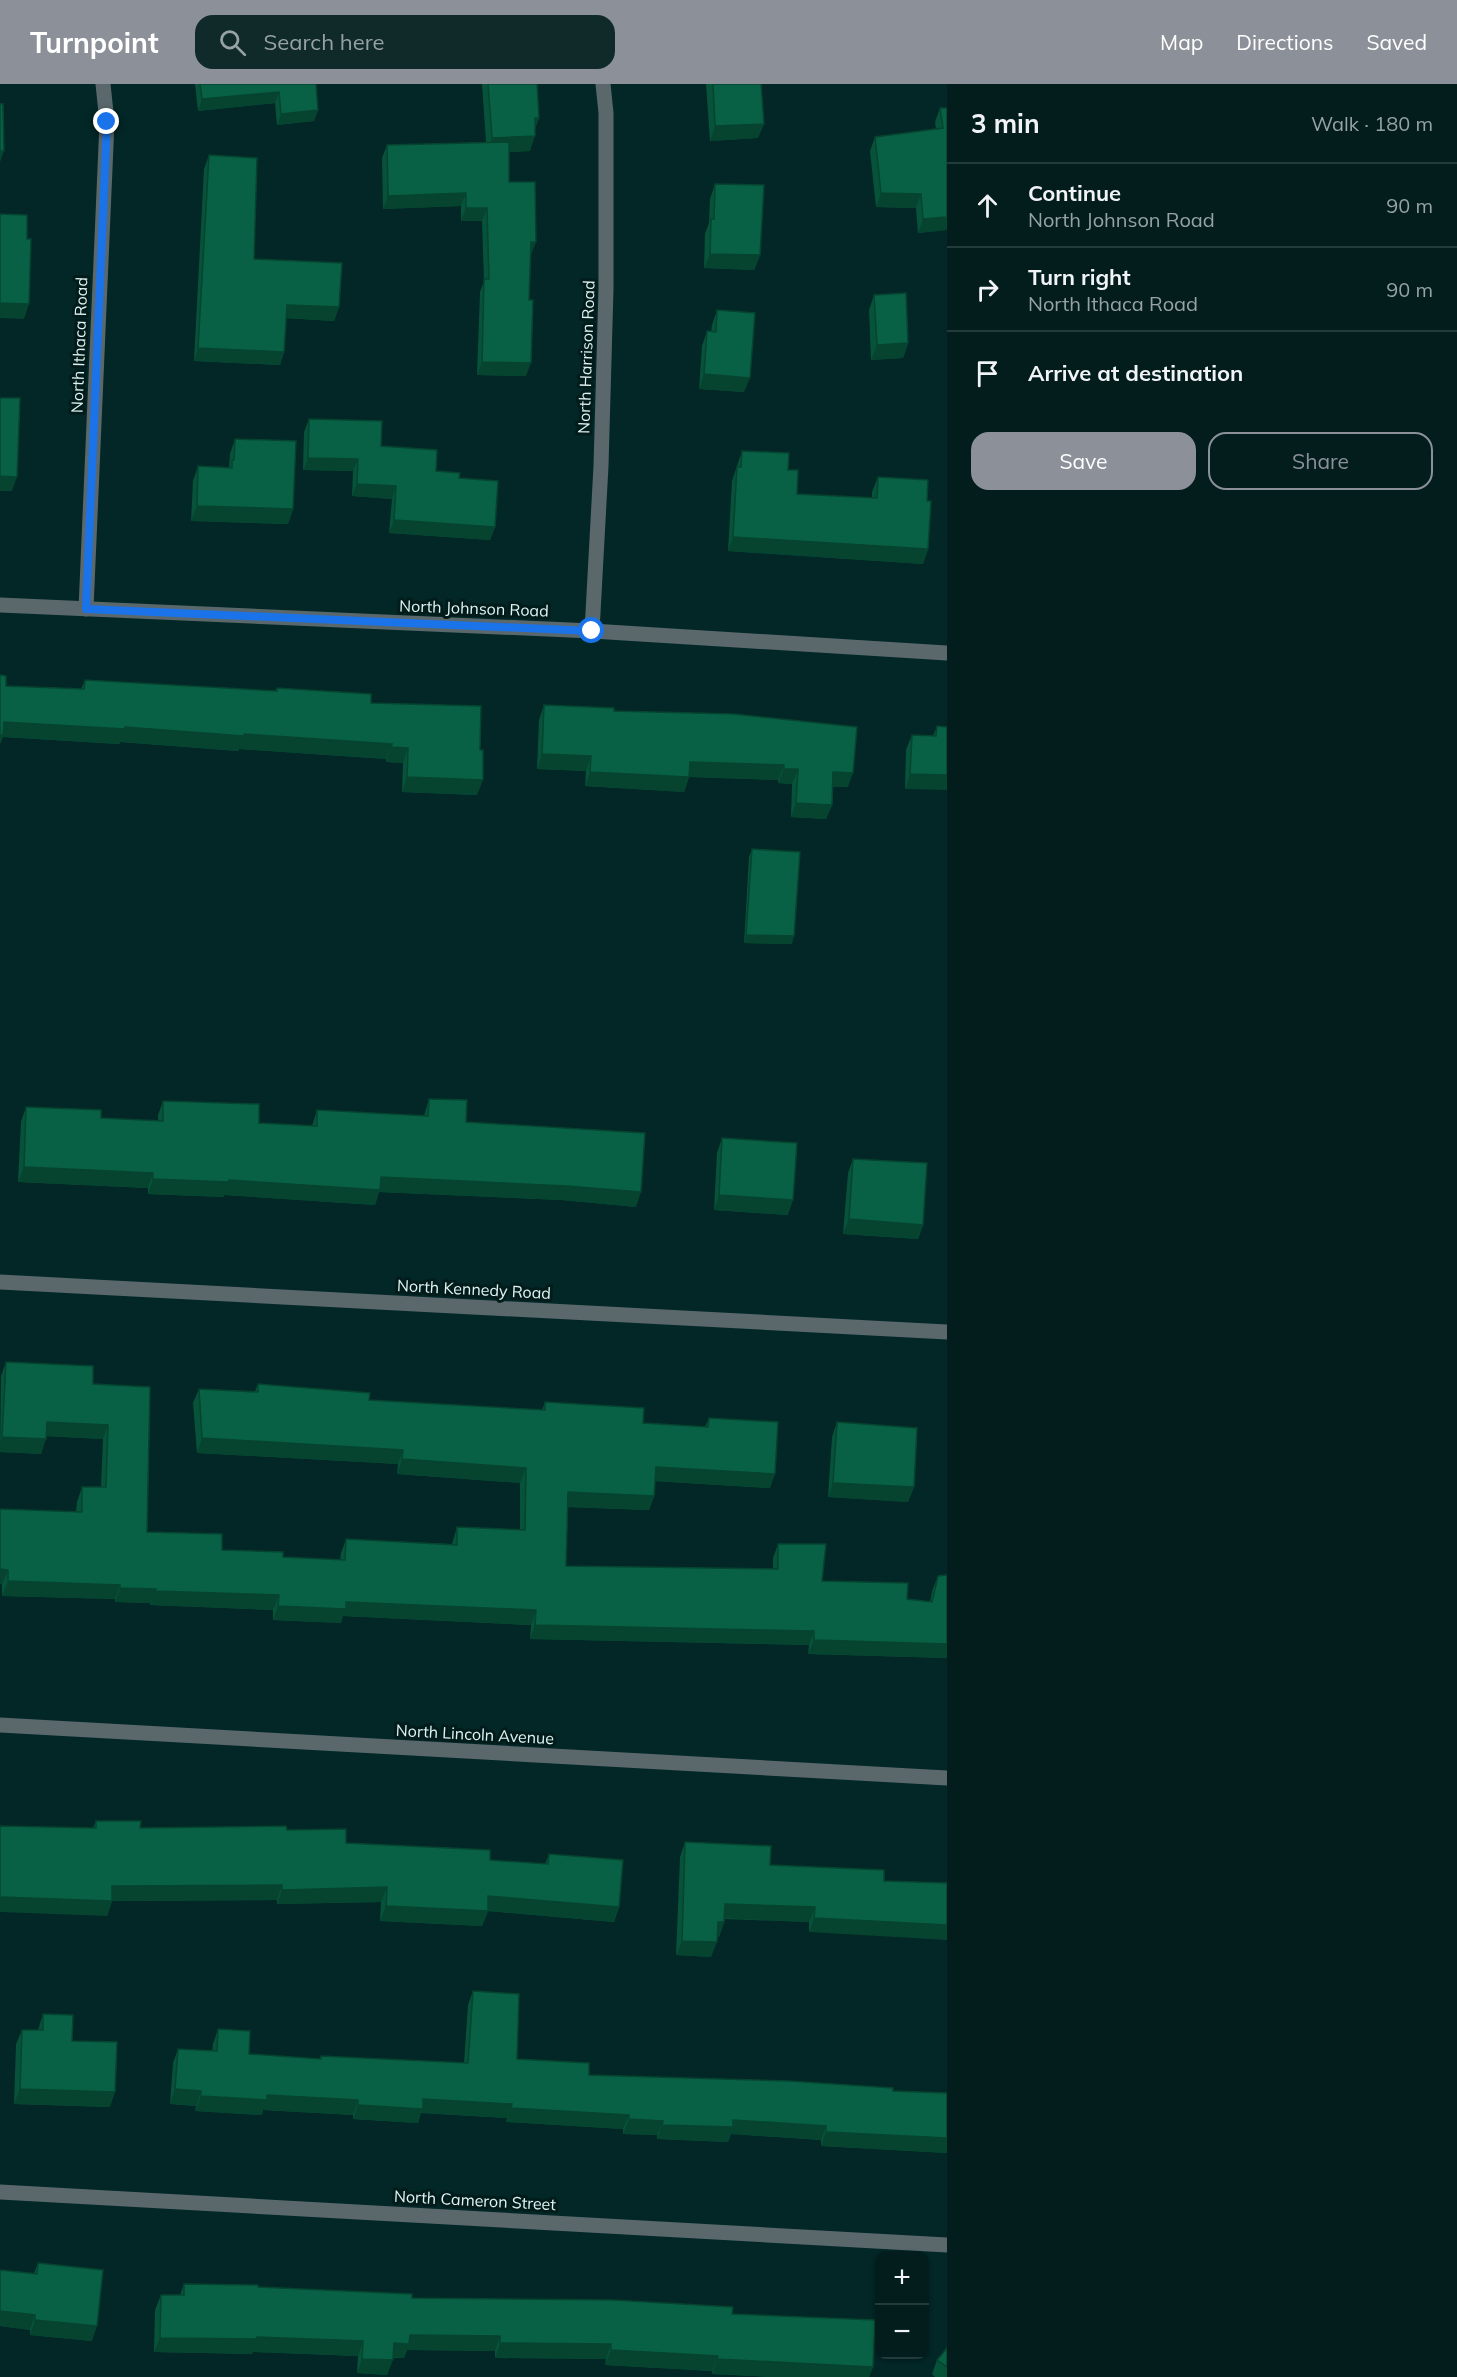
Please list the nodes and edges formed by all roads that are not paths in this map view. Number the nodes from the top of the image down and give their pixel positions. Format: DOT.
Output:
graph roads {
  1 [pos="103,84"];
  2 [pos="603,84"];
  3 [pos="0,605"];
  4 [pos="86,609"];
  5 [pos="592,631"];
  6 [pos="947,653"];
  7 [pos="0,1282"];
  8 [pos="947,1332"];
  9 [pos="0,1725"];
  10 [pos="947,1778"];
  11 [pos="0,2192"];
  12 [pos="947,2245"];
  1 -- 4 [label="street, North Ithaca Road"];
  2 -- 5 [label="street, North Harrison Road"];
  3 -- 4 [label="street, North Johnson Road"];
  4 -- 5 [label="street, North Johnson Road"];
  5 -- 6 [label="street, North Johnson Road"];
  7 -- 8 [label="street, North Kennedy Road"];
  9 -- 10 [label="street, North Lincoln Avenue"];
  11 -- 12 [label="street, North Cameron Street"];
}
